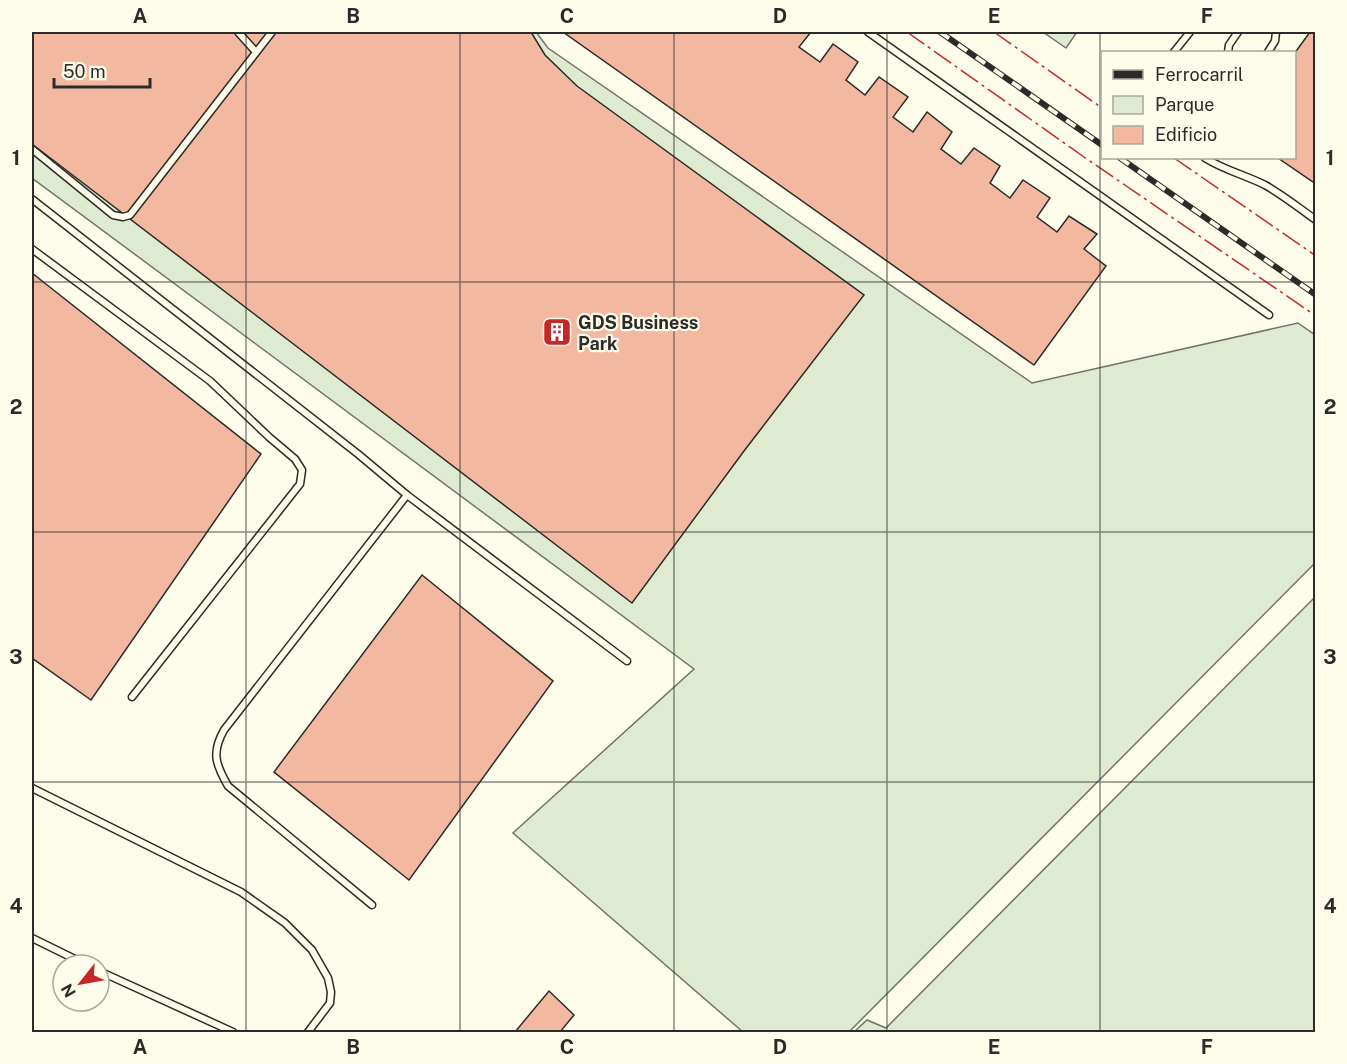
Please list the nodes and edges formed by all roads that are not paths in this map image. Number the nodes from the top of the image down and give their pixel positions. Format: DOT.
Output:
graph roads {
  1 [pos="237,32"];
  2 [pos="272,32"];
  3 [pos="868,32"];
  4 [pos="1190,32"];
  5 [pos="1238,32"];
  6 [pos="1276,32"];
  7 [pos="1175,51"];
  8 [pos="1228,51"];
  9 [pos="1269,51"];
  10 [pos="256,52"];
  11 [pos="32,149"];
  12 [pos="1207,159"];
  13 [pos="32,199"];
  14 [pos="1316,220"];
  15 [pos="32,249"];
  16 [pos="1269,315"];
  17 [pos="407,495"];
  18 [pos="627,661"];
  19 [pos="132,697"];
  20 [pos="32,788"];
  21 [pos="372,905"];
  22 [pos="32,938"];
  23 [pos="63,953"];
  24 [pos="111,976"];
  25 [pos="232,1032"];
  26 [pos="308,1032"];
  1 -- 10 [label="lane"];
  2 -- 10 [label="lane"];
  3 -- 16 [label="lane"];
  4 -- 7 [label="lane"];
  5 -- 8 [label="lane"];
  6 -- 9 [label="lane"];
  10 -- 11 [label="lane"];
  12 -- 14 [label="lane"];
  13 -- 17 [label="lane"];
  15 -- 19 [label="lane"];
  17 -- 18 [label="lane"];
  17 -- 21 [label="lane"];
  20 -- 26 [label="lane"];
  22 -- 23 [label="lane"];
  24 -- 25 [label="lane"];
}
